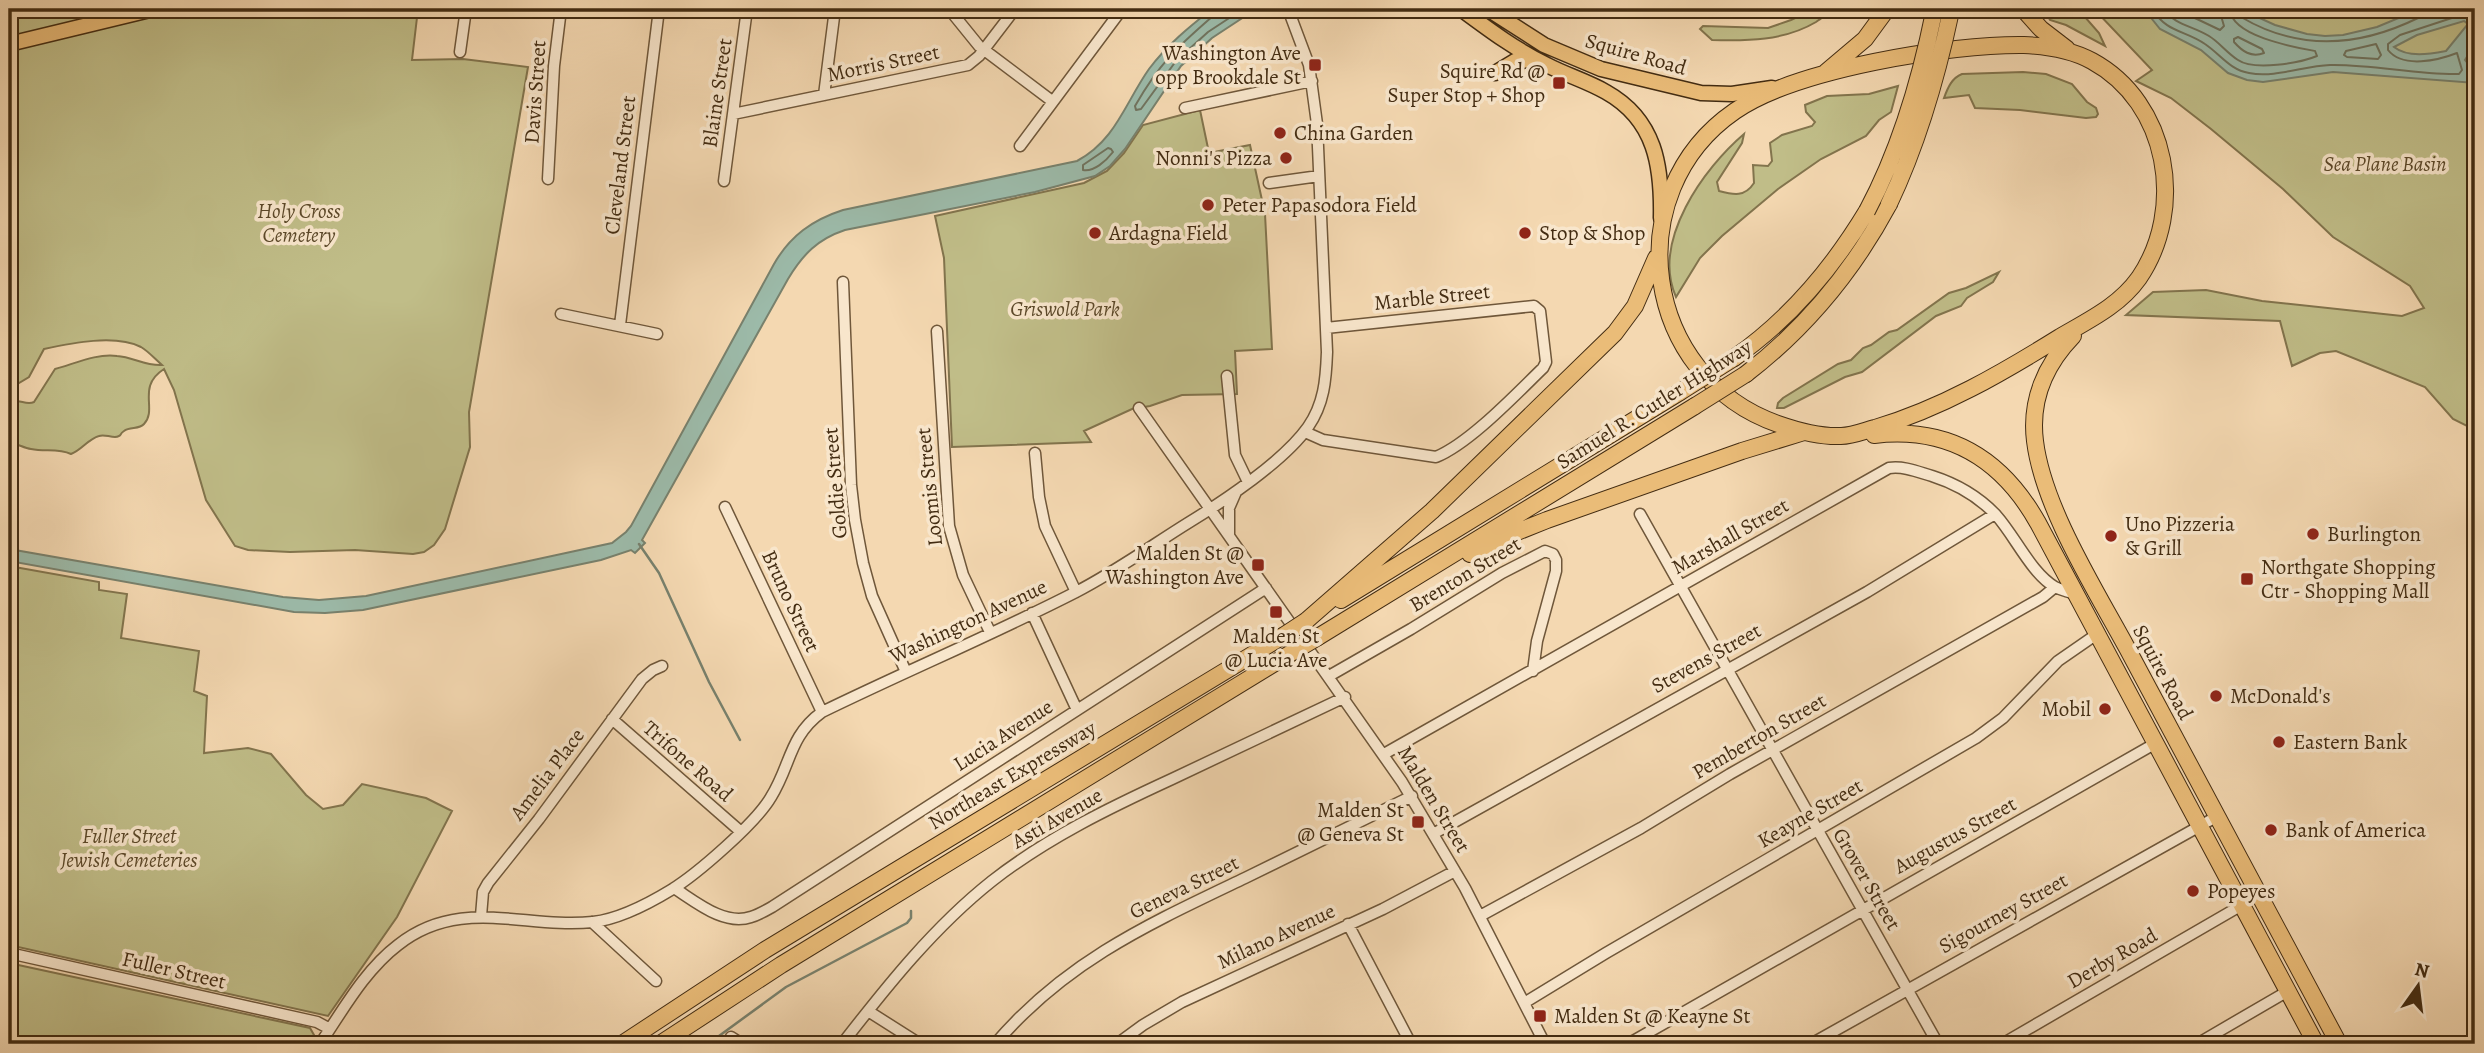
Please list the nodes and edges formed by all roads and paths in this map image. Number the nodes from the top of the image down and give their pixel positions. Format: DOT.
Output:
graph roads {
  1 [pos="154,9"];
  2 [pos="466,9"];
  3 [pos="561,9"];
  4 [pos="659,9"];
  5 [pos="747,9"];
  6 [pos="835,9"];
  7 [pos="949,9"];
  8 [pos="1015,9"];
  9 [pos="1122,9"];
  10 [pos="1288,9"];
  11 [pos="1461,9"];
  12 [pos="1488,9"];
  13 [pos="1887,9"];
  14 [pos="2023,9"];
  15 [pos="1943,10"];
  16 [pos="9,44"];
  17 [pos="983,50"];
  18 [pos="460,52"];
  19 [pos="2072,53"];
  20 [pos="1536,60"];
  21 [pos="1495,73"];
  22 [pos="1820,76"];
  23 [pos="1312,81"];
  24 [pos="1786,86"];
  25 [pos="824,95"];
  26 [pos="1052,101"];
  27 [pos="1185,108"];
  28 [pos="733,114"];
  29 [pos="1020,146"];
  30 [pos="1319,176"];
  31 [pos="548,179"];
  32 [pos="724,181"];
  33 [pos="1269,183"];
  34 [pos="1659,245"];
  35 [pos="843,282"];
  36 [pos="561,314"];
  37 [pos="2096,317"];
  38 [pos="620,325"];
  39 [pos="1326,328"];
  40 [pos="937,331"];
  41 [pos="657,334"];
  42 [pos="1227,376"];
  43 [pos="1139,408"];
  44 [pos="1305,432"];
  45 [pos="1806,432"];
  46 [pos="1844,436"];
  47 [pos="1035,453"];
  48 [pos="1248,482"];
  49 [pos="1238,490"];
  50 [pos="725,507"];
  51 [pos="1209,509"];
  52 [pos="1640,514"];
  53 [pos="1995,514"];
  54 [pos="1231,540"];
  55 [pos="1427,547"];
  56 [pos="1434,565"];
  57 [pos="1680,587"];
  58 [pos="2055,587"];
  59 [pos="1263,591"];
  60 [pos="1076,592"];
  61 [pos="2076,594"];
  62 [pos="1032,613"];
  63 [pos="1306,621"];
  64 [pos="990,632"];
  65 [pos="2097,634"];
  66 [pos="662,666"];
  67 [pos="1728,668"];
  68 [pos="1533,671"];
  69 [pos="906,672"];
  70 [pos="1329,676"];
  71 [pos="1345,698"];
  72 [pos="1077,710"];
  73 [pos="821,712"];
  74 [pos="612,719"];
  75 [pos="2156,743"];
  76 [pos="1772,750"];
  77 [pos="1384,754"];
  78 [pos="1412,796"];
  79 [pos="2216,817"];
  80 [pos="2200,825"];
  81 [pos="740,831"];
  82 [pos="1818,831"];
  83 [pos="1433,834"];
  84 [pos="1455,870"];
  85 [pos="674,888"];
  86 [pos="2242,905"];
  87 [pos="1862,909"];
  88 [pos="481,916"];
  89 [pos="1480,916"];
  90 [pos="592,922"];
  91 [pos="1348,924"];
  92 [pos="9,953"];
  93 [pos="656,981"];
  94 [pos="1908,989"];
  95 [pos="2288,991"];
  96 [pos="1524,1003"];
  97 [pos="868,1011"];
  98 [pos="330,1029"];
  99 [pos="732,1037"];
  100 [pos="320,1044"];
  101 [pos="622,1044"];
  102 [pos="660,1044"];
  103 [pos="742,1044"];
  104 [pos="842,1044"];
  105 [pos="920,1044"];
  106 [pos="995,1044"];
  107 [pos="1117,1044"];
  108 [pos="1411,1044"];
  109 [pos="1545,1044"];
  110 [pos="1628,1044"];
  111 [pos="1811,1044"];
  112 [pos="1938,1044"];
  113 [pos="2002,1044"];
  114 [pos="2197,1044"];
  115 [pos="2316,1044"];
  116 [pos="2339,1044"];
  1 -- 16 [label="main road"];
  2 -- 18 [label="street"];
  3 -- 31 [label="street, Davis Street"];
  4 -- 38 [label="street, Cleveland Street"];
  5 -- 28 [label="street, Blaine Street"];
  6 -- 25 [label="street"];
  7 -- 17 [label="street"];
  8 -- 17 [label="street, Morris Street"];
  9 -- 26 [label="street"];
  10 -- 23 [label="street, Washington Avenue"];
  11 -- 20 [label="main road, Squire Road"];
  12 -- 24 [label="main road, Squire Road"];
  13 -- 22 [label="highway"];
  14 -- 19 [label="highway"];
  15 -- 55 [label="highway, Samuel R. Cutler Highway, bridge"];
  15 -- 56 [label="highway, Samuel R. Cutler Highway, bridge"];
  17 -- 25 [label="street, Morris Street"];
  17 -- 26 [label="street"];
  19 -- 22 [label="highway"];
  19 -- 37 [label="highway"];
  20 -- 21 [label="main road"];
  20 -- 34 [label="main road, Squire Road"];
  22 -- 24 [label="highway"];
  23 -- 27 [label="street"];
  23 -- 30 [label="street, Washington Avenue"];
  24 -- 34 [label="highway"];
  25 -- 28 [label="street, Morris Street"];
  26 -- 29 [label="street"];
  28 -- 32 [label="street, Blaine Street"];
  30 -- 33 [label="street"];
  30 -- 39 [label="street, Washington Avenue"];
  34 -- 45 [label="highway"];
  34 -- 63 [label="highway"];
  35 -- 69 [label="street, Goldie Street"];
  36 -- 38 [label="street"];
  37 -- 46 [label="highway"];
  37 -- 79 [label="highway, Squire Road"];
  38 -- 41 [label="street"];
  39 -- 44 [label="street, Washington Avenue"];
  39 -- 44 [label="street, Marble Street"];
  40 -- 64 [label="street, Loomis Street"];
  42 -- 48 [label="street"];
  43 -- 51 [label="street, Malden Street"];
  44 -- 48 [label="street, Washington Avenue"];
  45 -- 46 [label="highway"];
  45 -- 56 [label="highway"];
  46 -- 61 [label="highway, Squire Road"];
  47 -- 60 [label="street"];
  48 -- 49 [label="street, Washington Avenue"];
  49 -- 51 [label="street, Washington Avenue"];
  49 -- 54 [label="street"];
  50 -- 73 [label="street, Bruno Street"];
  51 -- 54 [label="street, Malden Street"];
  51 -- 60 [label="street, Washington Avenue"];
  52 -- 57 [label="street, Grover Street"];
  53 -- 57 [label="street, Marshall Street"];
  53 -- 58 [label="street, Marshall Street"];
  53 -- 67 [label="street, Stevens Street"];
  54 -- 59 [label="street, Malden Street"];
  55 -- 63 [label="highway, Northeast Expressway"];
  56 -- 102 [label="highway, Northeast Expressway, bridge"];
  57 -- 67 [label="street, Grover Street"];
  57 -- 68 [label="street, Marshall Street"];
  58 -- 61 [label="street, Marshall Street"];
  58 -- 76 [label="street, Pemberton Street"];
  59 -- 70 [label="street, Malden Street"];
  59 -- 72 [label="street, Lucia Avenue"];
  60 -- 62 [label="street, Washington Avenue"];
  61 -- 65 [label="highway, Squire Road"];
  62 -- 64 [label="street, Washington Avenue"];
  62 -- 72 [label="street"];
  63 -- 101 [label="highway, Northeast Expressway, bridge"];
  64 -- 69 [label="street, Washington Avenue"];
  65 -- 75 [label="highway, Squire Road"];
  65 -- 82 [label="street, Keayne Street"];
  66 -- 74 [label="street, Amelia Place"];
  67 -- 76 [label="street, Grover Street"];
  67 -- 83 [label="street, Stevens Street"];
  68 -- 70 [label="street, Brenton Street"];
  68 -- 77 [label="street, Marshall Street"];
  69 -- 73 [label="street, Washington Avenue"];
  70 -- 71 [label="street, Malden Street"];
  71 -- 77 [label="street, Malden Street"];
  71 -- 97 [label="street, Asti Avenue"];
  72 -- 85 [label="street, Lucia Avenue"];
  73 -- 81 [label="street, Washington Avenue"];
  74 -- 81 [label="street, Trifone Road"];
  74 -- 88 [label="street, Amelia Place"];
  75 -- 80 [label="highway, Squire Road"];
  75 -- 87 [label="street, Augustus Street"];
  76 -- 82 [label="street, Grover Street"];
  76 -- 89 [label="street, Pemberton Street"];
  77 -- 78 [label="street, Malden Street"];
  78 -- 83 [label="street, Malden Street"];
  78 -- 106 [label="street, Geneva Street"];
  79 -- 80 [label="street, Sigourney Street"];
  79 -- 116 [label="highway, Squire Road"];
  80 -- 86 [label="highway, Squire Road"];
  80 -- 94 [label="street, Sigourney Street"];
  81 -- 85 [label="street, Washington Avenue"];
  82 -- 87 [label="street, Grover Street"];
  82 -- 96 [label="street, Keayne Street"];
  83 -- 84 [label="street, Malden Street"];
  84 -- 89 [label="street, Malden Street"];
  84 -- 91 [label="street, Milano Avenue"];
  85 -- 90 [label="street, Washington Avenue"];
  86 -- 95 [label="highway, Squire Road"];
  86 -- 113 [label="street, Derby Road"];
  87 -- 94 [label="street, Grover Street"];
  87 -- 110 [label="street, Augustus Street"];
  88 -- 90 [label="street, Washington Avenue"];
  88 -- 98 [label="street, Washington Avenue"];
  89 -- 96 [label="street, Malden Street"];
  90 -- 93 [label="street"];
  91 -- 107 [label="street, Milano Avenue"];
  91 -- 108 [label="street"];
  92 -- 98 [label="street, Fuller Street"];
  94 -- 111 [label="street, Sigourney Street"];
  94 -- 112 [label="street, Grover Street"];
  95 -- 114 [label="street"];
  95 -- 115 [label="highway, Squire Road"];
  96 -- 109 [label="street, Malden Street"];
  97 -- 104 [label="street, Asti Avenue"];
  97 -- 105 [label="street"];
  98 -- 100 [label="street, Washington Avenue"];
  99 -- 103 [label="street"];
}
